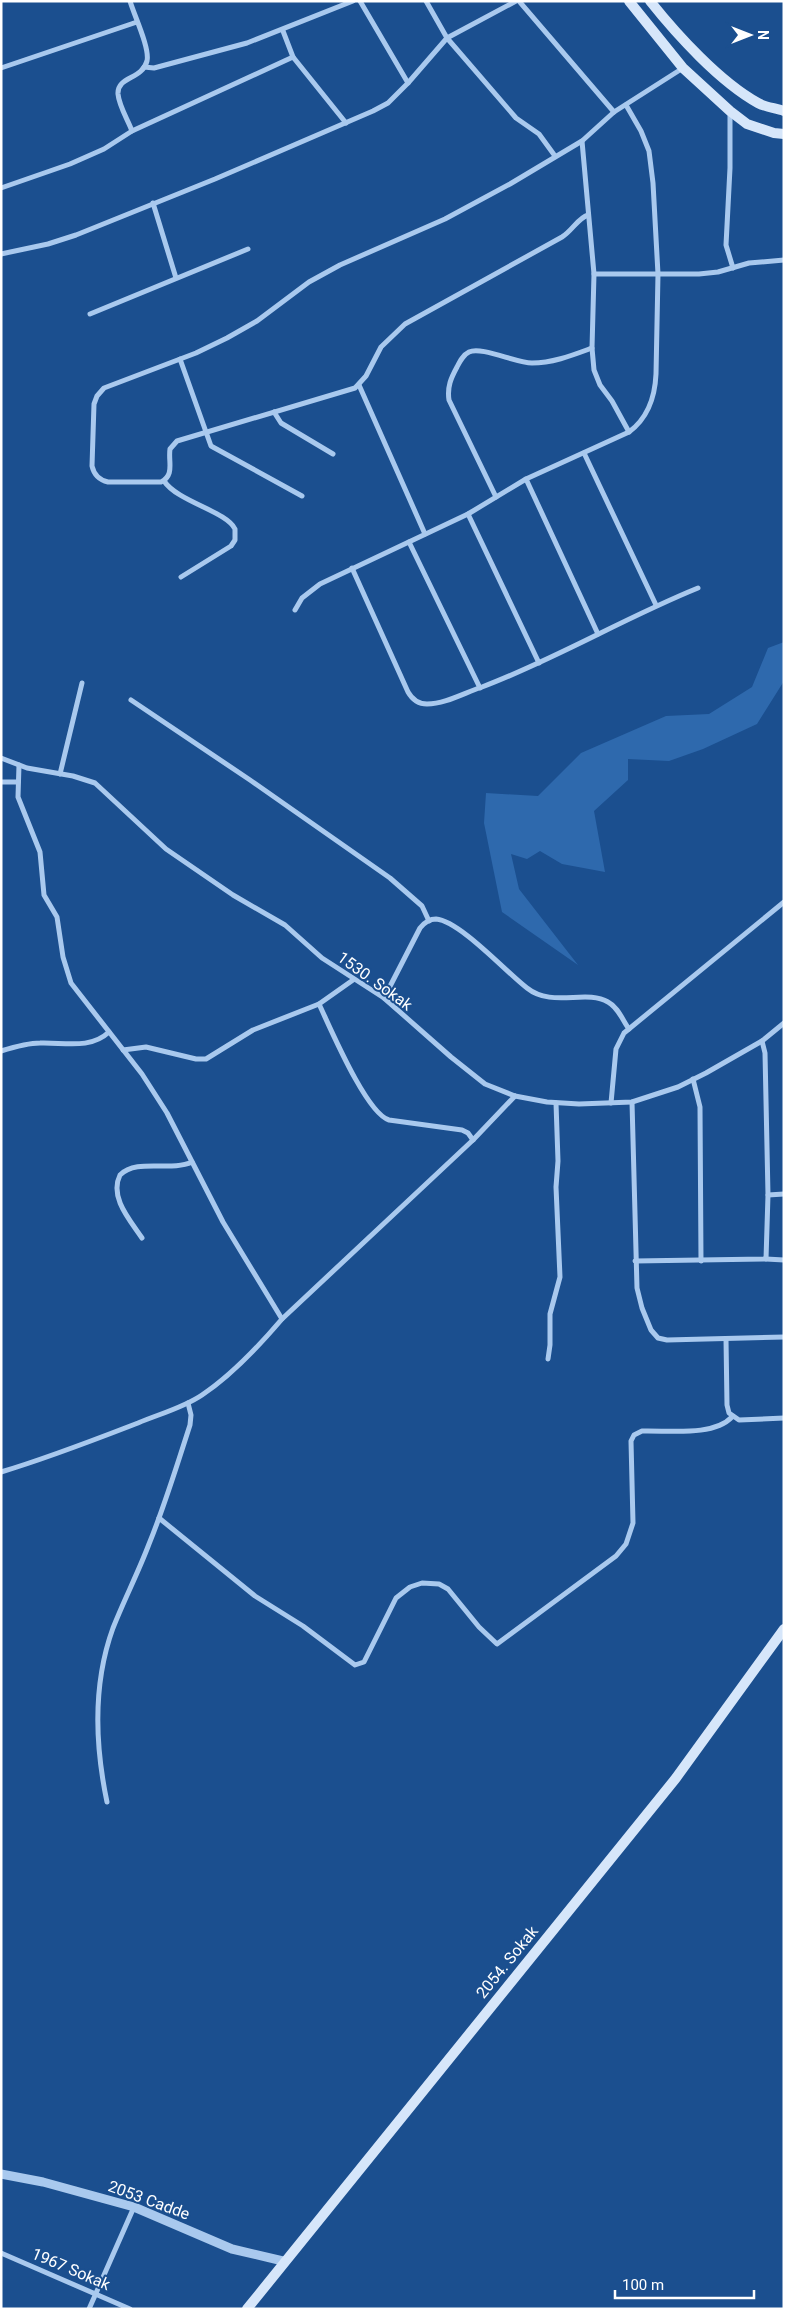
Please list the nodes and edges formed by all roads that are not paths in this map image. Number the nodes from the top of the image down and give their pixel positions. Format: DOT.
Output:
graph roads {
  1 [pos="353,1"];
  2 [pos="360,1"];
  3 [pos="426,1"];
  4 [pos="517,1"];
  5 [pos="628,1"];
  6 [pos="650,1"];
  7 [pos="131,2"];
  8 [pos="137,22"];
  9 [pos="283,31"];
  10 [pos="447,38"];
  11 [pos="293,57"];
  12 [pos="144,67"];
  13 [pos="1,68"];
  14 [pos="683,68"];
  15 [pos="408,83"];
  16 [pos="626,105"];
  17 [pos="730,111"];
  18 [pos="784,111"];
  19 [pos="614,112"];
  20 [pos="346,123"];
  21 [pos="132,131"];
  22 [pos="784,134"];
  23 [pos="582,141"];
  24 [pos="555,156"];
  25 [pos="1,188"];
  26 [pos="153,203"];
  27 [pos="588,215"];
  28 [pos="248,249"];
  29 [pos="1,254"];
  30 [pos="784,260"];
  31 [pos="733,268"];
  32 [pos="594,274"];
  33 [pos="658,274"];
  34 [pos="176,278"];
  35 [pos="90,314"];
  36 [pos="592,348"];
  37 [pos="180,359"];
  38 [pos="359,385"];
  39 [pos="274,412"];
  40 [pos="205,432"];
  41 [pos="629,432"];
  42 [pos="584,453"];
  43 [pos="333,454"];
  44 [pos="526,479"];
  45 [pos="164,481"];
  46 [pos="302,496"];
  47 [pos="496,496"];
  48 [pos="468,514"];
  49 [pos="425,534"];
  50 [pos="409,542"];
  51 [pos="352,568"];
  52 [pos="181,577"];
  53 [pos="698,588"];
  54 [pos="656,605"];
  55 [pos="295,610"];
  56 [pos="598,634"];
  57 [pos="539,663"];
  58 [pos="82,683"];
  59 [pos="480,688"];
  60 [pos="131,700"];
  61 [pos="1,758"];
  62 [pos="19,765"];
  63 [pos="60,774"];
  64 [pos="1,782"];
  65 [pos="18,782"];
  66 [pos="784,902"];
  67 [pos="429,921"];
  68 [pos="353,980"];
  69 [pos="384,998"];
  70 [pos="319,1004"];
  71 [pos="784,1023"];
  72 [pos="629,1029"];
  73 [pos="109,1032"];
  74 [pos="762,1041"];
  75 [pos="123,1050"];
  76 [pos="1,1051"];
  77 [pos="693,1079"];
  78 [pos="515,1096"];
  79 [pos="556,1102"];
  80 [pos="632,1102"];
  81 [pos="611,1103"];
  82 [pos="473,1140"];
  83 [pos="192,1162"];
  84 [pos="768,1194"];
  85 [pos="784,1194"];
  86 [pos="142,1238"];
  87 [pos="766,1259"];
  88 [pos="784,1260"];
  89 [pos="635,1261"];
  90 [pos="701,1262"];
  91 [pos="282,1319"];
  92 [pos="784,1337"];
  93 [pos="726,1338"];
  94 [pos="548,1359"];
  95 [pos="188,1403"];
  96 [pos="732,1417"];
  97 [pos="784,1418"];
  98 [pos="1,1472"];
  99 [pos="159,1518"];
  100 [pos="784,1629"];
  101 [pos="107,1802"];
  102 [pos="1,2174"];
  103 [pos="134,2208"];
  104 [pos="1,2253"];
  105 [pos="283,2261"];
  106 [pos="96,2293"];
  107 [pos="89,2309"];
  108 [pos="130,2309"];
  109 [pos="247,2309"];
  1 -- 9 [label="street"];
  2 -- 15 [label="street"];
  3 -- 10 [label="street"];
  4 -- 10 [label="street"];
  4 -- 19 [label="street"];
  5 -- 14 [label="main road"];
  6 -- 18 [label="main road"];
  7 -- 8 [label="street"];
  8 -- 12 [label="street"];
  8 -- 13 [label="street"];
  9 -- 11 [label="street"];
  9 -- 12 [label="street"];
  10 -- 15 [label="street"];
  10 -- 24 [label="street"];
  11 -- 20 [label="street"];
  11 -- 21 [label="street"];
  12 -- 21 [label="street"];
  14 -- 16 [label="street"];
  14 -- 17 [label="main road"];
  15 -- 20 [label="street"];
  16 -- 19 [label="street"];
  16 -- 33 [label="street"];
  17 -- 22 [label="main road"];
  17 -- 31 [label="street"];
  19 -- 23 [label="street"];
  20 -- 26 [label="street"];
  21 -- 25 [label="street"];
  23 -- 24 [label="street"];
  23 -- 27 [label="street"];
  24 -- 37 [label="street"];
  26 -- 29 [label="street"];
  26 -- 34 [label="street"];
  27 -- 32 [label="street"];
  27 -- 38 [label="street"];
  28 -- 34 [label="street"];
  30 -- 31 [label="street"];
  31 -- 33 [label="street"];
  32 -- 33 [label="street"];
  32 -- 36 [label="street"];
  33 -- 41 [label="street"];
  34 -- 35 [label="street"];
  36 -- 41 [label="street"];
  36 -- 47 [label="street"];
  37 -- 40 [label="street"];
  37 -- 45 [label="street"];
  38 -- 39 [label="street"];
  38 -- 49 [label="street"];
  39 -- 40 [label="street"];
  39 -- 43 [label="street"];
  40 -- 45 [label="street"];
  40 -- 46 [label="street"];
  41 -- 42 [label="street"];
  42 -- 44 [label="street"];
  42 -- 54 [label="street"];
  44 -- 47 [label="street"];
  44 -- 56 [label="street"];
  45 -- 52 [label="street"];
  47 -- 48 [label="street"];
  48 -- 49 [label="street"];
  48 -- 57 [label="street"];
  49 -- 50 [label="street"];
  50 -- 51 [label="street"];
  50 -- 59 [label="street"];
  51 -- 55 [label="street"];
  51 -- 59 [label="street"];
  53 -- 54 [label="street"];
  54 -- 56 [label="street"];
  56 -- 57 [label="street"];
  57 -- 59 [label="street"];
  58 -- 63 [label="street"];
  60 -- 67 [label="street"];
  61 -- 62 [label="street, 1530. Sokak"];
  62 -- 63 [label="street, 1530. Sokak"];
  62 -- 65 [label="street"];
  63 -- 68 [label="street, 1530. Sokak"];
  64 -- 65 [label="street"];
  65 -- 73 [label="street"];
  66 -- 72 [label="street"];
  67 -- 69 [label="street"];
  67 -- 72 [label="street"];
  68 -- 69 [label="street, 1530. Sokak"];
  68 -- 70 [label="street"];
  69 -- 78 [label="street, 1530. Sokak"];
  70 -- 75 [label="street"];
  70 -- 82 [label="street"];
  71 -- 74 [label="street, 1530. Sokak"];
  72 -- 81 [label="street"];
  73 -- 75 [label="street"];
  73 -- 76 [label="street"];
  74 -- 77 [label="street, 1530. Sokak"];
  74 -- 84 [label="street"];
  75 -- 83 [label="street"];
  77 -- 80 [label="street, 1530. Sokak"];
  77 -- 90 [label="street"];
  78 -- 79 [label="street, 1530. Sokak"];
  78 -- 82 [label="street"];
  79 -- 81 [label="street, 1530. Sokak"];
  79 -- 94 [label="street"];
  80 -- 81 [label="street, 1530. Sokak"];
  80 -- 89 [label="street"];
  82 -- 91 [label="street"];
  83 -- 86 [label="street"];
  83 -- 91 [label="street"];
  84 -- 85 [label="street"];
  84 -- 87 [label="street"];
  87 -- 88 [label="street"];
  87 -- 90 [label="street"];
  89 -- 90 [label="street"];
  89 -- 93 [label="street"];
  91 -- 95 [label="street"];
  92 -- 93 [label="street"];
  93 -- 96 [label="street"];
  95 -- 98 [label="street"];
  95 -- 99 [label="street"];
  96 -- 97 [label="street"];
  96 -- 99 [label="street"];
  99 -- 101 [label="street"];
  100 -- 105 [label="main road, 2054. Sokak"];
  102 -- 103 [label="street, 2053 Cadde"];
  103 -- 105 [label="street, 2053 Cadde"];
  103 -- 106 [label="street"];
  104 -- 106 [label="street, 1967 Sokak"];
  105 -- 109 [label="main road, 2054. Sokak"];
  106 -- 107 [label="street"];
  106 -- 108 [label="street, 1967 Sokak"];
}
